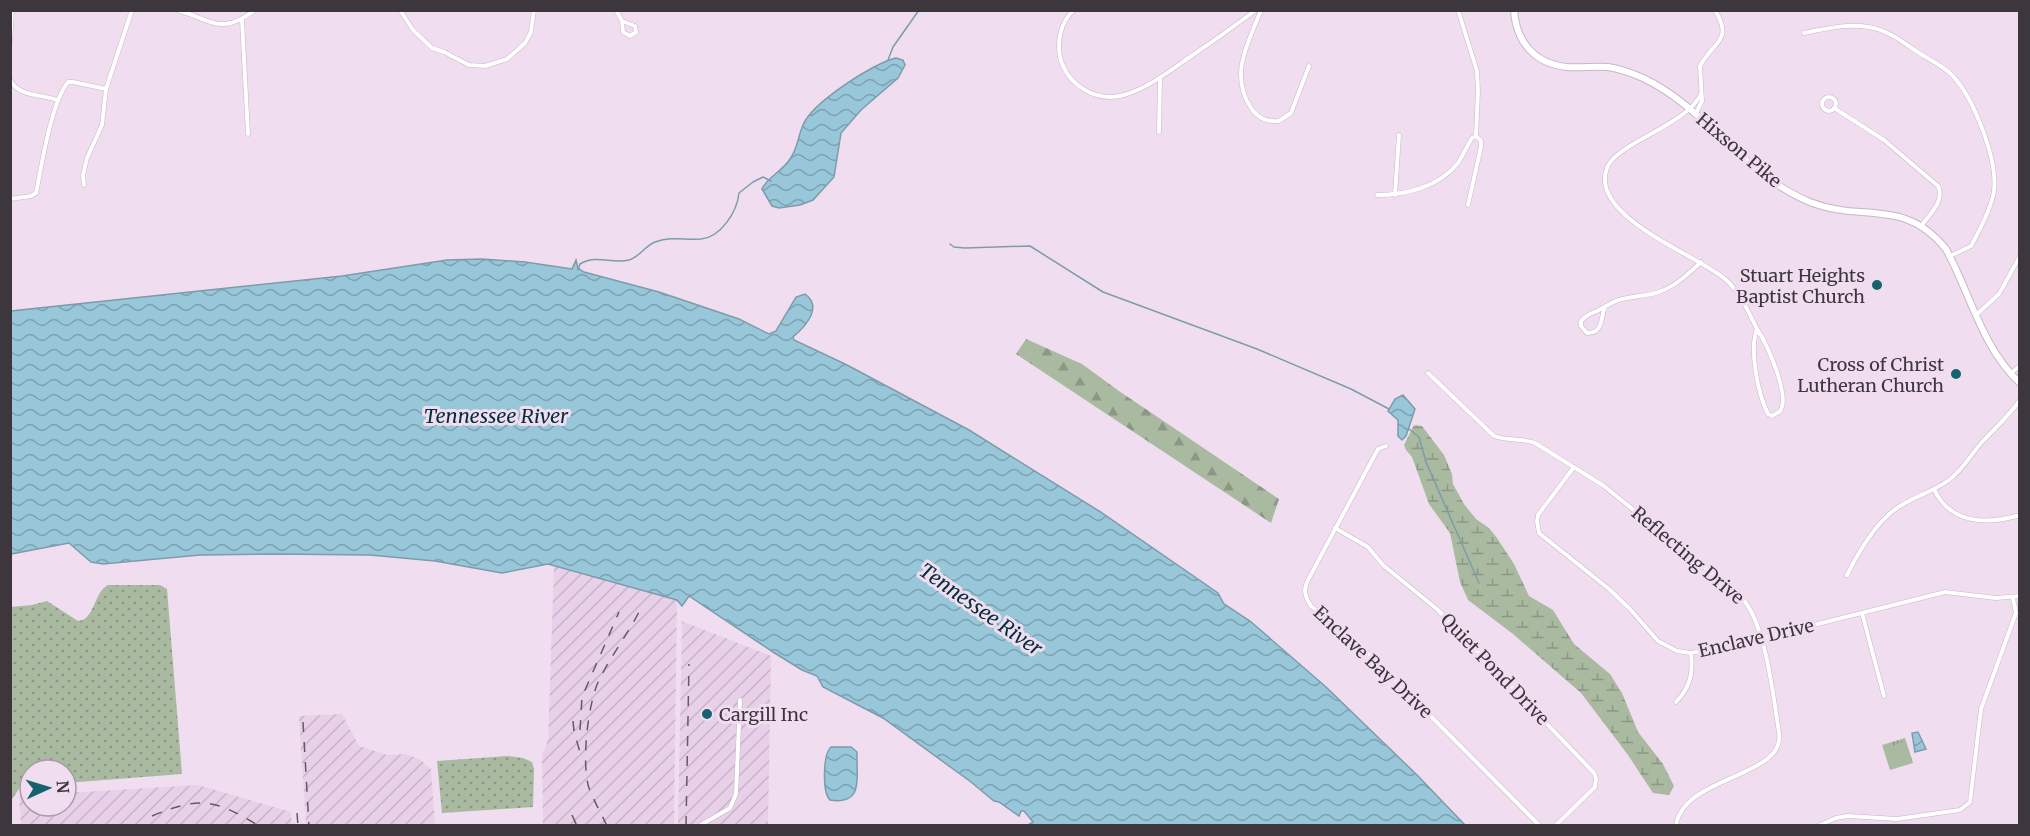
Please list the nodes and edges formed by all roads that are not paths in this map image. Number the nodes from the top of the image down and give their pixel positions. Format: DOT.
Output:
graph roads {
  1 [pos="12,10"];
  2 [pos="132,10"];
  3 [pos="177,10"];
  4 [pos="255,10"];
  5 [pos="400,10"];
  6 [pos="532,10"];
  7 [pos="616,10"];
  8 [pos="1074,10"];
  9 [pos="1256,10"];
  10 [pos="1261,10"];
  11 [pos="1458,10"];
  12 [pos="1514,10"];
  13 [pos="1715,10"];
  14 [pos="242,20"];
  15 [pos="622,21"];
  16 [pos="1804,33"];
  17 [pos="10,43"];
  18 [pos="1309,66"];
  19 [pos="1160,78"];
  20 [pos="10,79"];
  21 [pos="106,89"];
  22 [pos="1701,94"];
  23 [pos="57,100"];
  24 [pos="1689,108"];
  25 [pos="1834,108"];
  26 [pos="1695,114"];
  27 [pos="1159,132"];
  28 [pos="248,134"];
  29 [pos="1399,135"];
  30 [pos="1476,136"];
  31 [pos="84,185"];
  32 [pos="1377,195"];
  33 [pos="1395,195"];
  34 [pos="10,199"];
  35 [pos="1468,205"];
  36 [pos="1922,225"];
  37 [pos="1950,256"];
  38 [pos="2019,256"];
  39 [pos="1701,262"];
  40 [pos="1605,307"];
  41 [pos="1976,315"];
  42 [pos="1756,329"];
  43 [pos="2019,366"];
  44 [pos="1428,373"];
  45 [pos="2010,374"];
  46 [pos="2019,383"];
  47 [pos="2019,400"];
  48 [pos="1386,446"];
  49 [pos="1574,467"];
  50 [pos="1934,489"];
  51 [pos="2019,515"];
  52 [pos="1335,528"];
  53 [pos="1847,575"];
  54 [pos="2019,596"];
  55 [pos="2013,598"];
  56 [pos="1862,613"];
  57 [pos="1761,639"];
  58 [pos="1691,653"];
  59 [pos="1884,696"];
  60 [pos="740,700"];
  61 [pos="1676,702"];
  62 [pos="699,825"];
  63 [pos="1540,825"];
  64 [pos="1555,825"];
  65 [pos="1676,825"];
  66 [pos="1818,825"];
  1 -- 17 [label="street"];
  2 -- 21 [label="street"];
  3 -- 14 [label="street"];
  4 -- 14 [label="street"];
  5 -- 6 [label="street"];
  7 -- 15 [label="street"];
  8 -- 19 [label="street"];
  9 -- 19 [label="street"];
  10 -- 18 [label="street"];
  11 -- 30 [label="street"];
  12 -- 24 [label="main road, Hixson Pike"];
  13 -- 22 [label="street"];
  14 -- 28 [label="street"];
  16 -- 37 [label="street"];
  19 -- 27 [label="street"];
  20 -- 23 [label="street"];
  21 -- 23 [label="street"];
  21 -- 31 [label="street"];
  22 -- 24 [label="street"];
  22 -- 26 [label="street"];
  23 -- 34 [label="street"];
  24 -- 26 [label="main road, Hixson Pike"];
  24 -- 39 [label="street"];
  25 -- 36 [label="street"];
  26 -- 36 [label="main road, Hixson Pike"];
  29 -- 33 [label="street"];
  30 -- 33 [label="street"];
  30 -- 35 [label="street"];
  32 -- 33 [label="street"];
  36 -- 37 [label="main road, Hixson Pike"];
  37 -- 41 [label="main road, Hixson Pike"];
  38 -- 41 [label="street"];
  39 -- 40 [label="street"];
  39 -- 42 [label="street"];
  40 -- 40 [label="street"];
  41 -- 45 [label="main road, Hixson Pike"];
  42 -- 42 [label="street"];
  43 -- 45 [label="street"];
  44 -- 49 [label="street, Reflecting Drive"];
  45 -- 46 [label="main road, Hixson Pike"];
  47 -- 50 [label="street"];
  48 -- 52 [label="street, Enclave Bay Drive"];
  49 -- 57 [label="street, Reflecting Drive"];
  49 -- 58 [label="street, Enclave Drive"];
  50 -- 51 [label="street"];
  50 -- 53 [label="street"];
  52 -- 63 [label="street, Enclave Bay Drive"];
  52 -- 64 [label="street, Quiet Pond Drive"];
  54 -- 55 [label="street, Enclave Drive"];
  55 -- 56 [label="street, Enclave Drive"];
  55 -- 66 [label="street"];
  56 -- 57 [label="street, Enclave Drive"];
  56 -- 59 [label="street"];
  57 -- 58 [label="street, Enclave Drive"];
  57 -- 65 [label="street, Reflecting Drive"];
  58 -- 61 [label="street"];
  60 -- 62 [label="street"];
}
